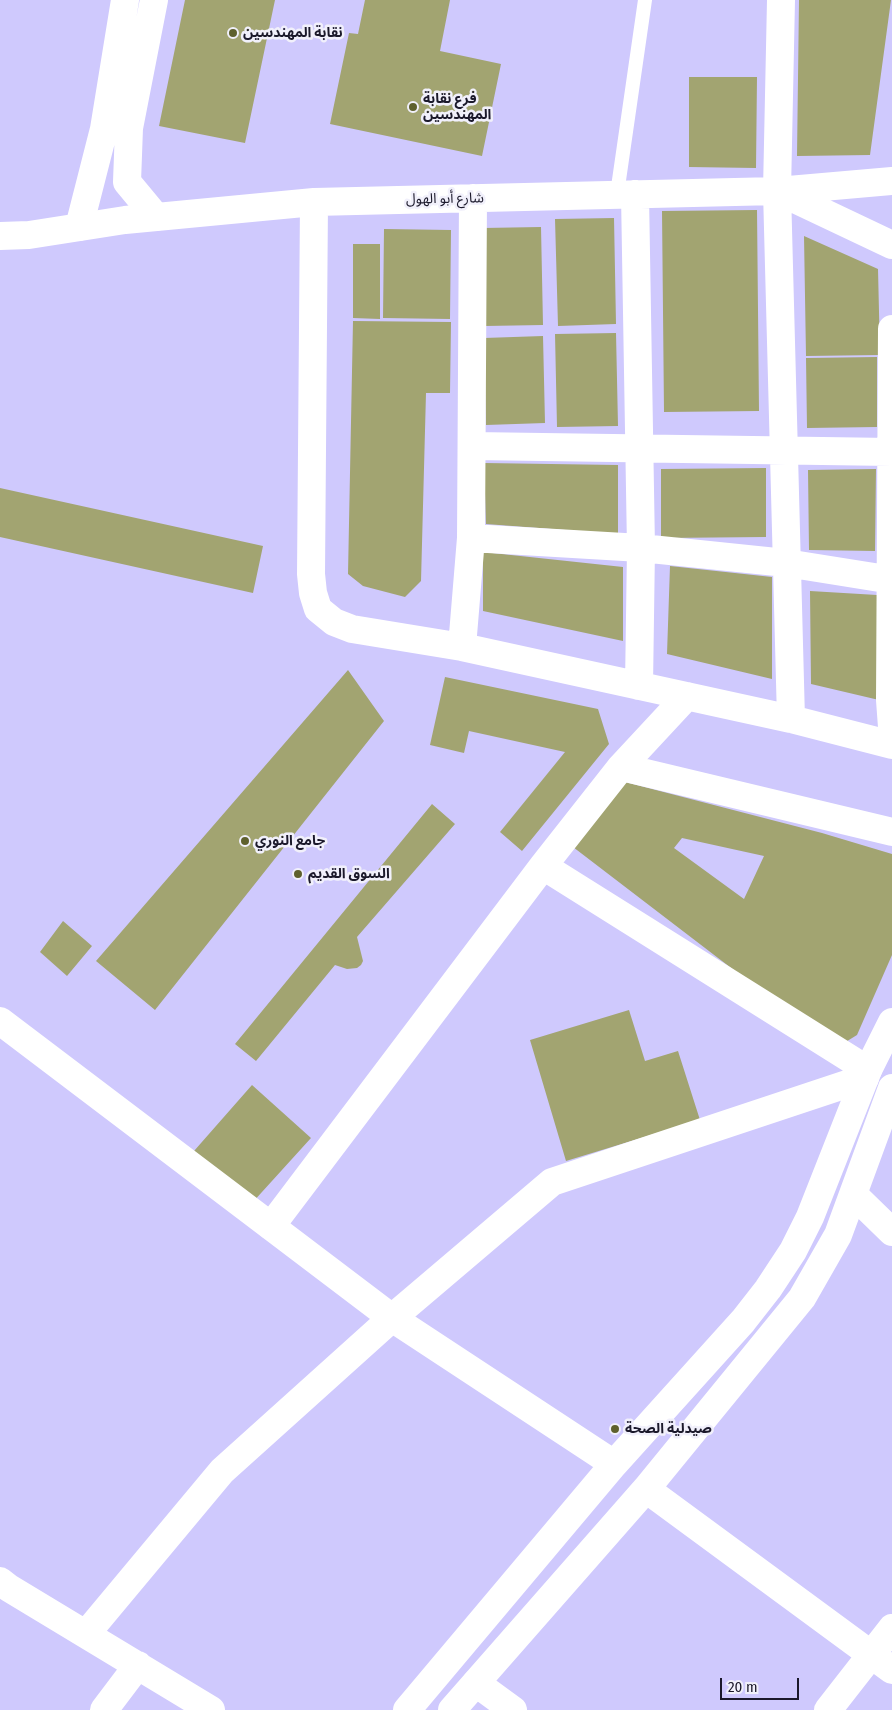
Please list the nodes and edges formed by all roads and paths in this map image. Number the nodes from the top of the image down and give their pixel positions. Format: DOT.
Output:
graph roads {
  1 [pos="125,0"];
  2 [pos="154,0"];
  3 [pos="645,0"];
  4 [pos="781,0"];
  5 [pos="892,181"];
  6 [pos="777,191"];
  7 [pos="626,194"];
  8 [pos="473,198"];
  9 [pos="314,202"];
  10 [pos="156,217"];
  11 [pos="79,227"];
  12 [pos="0,236"];
  13 [pos="892,245"];
  14 [pos="892,329"];
  15 [pos="473,446"];
  16 [pos="640,448"];
  17 [pos="782,449"];
  18 [pos="892,452"];
  19 [pos="471,538"];
  20 [pos="641,548"];
  21 [pos="786,563"];
  22 [pos="891,580"];
  23 [pos="462,647"];
  24 [pos="639,686"];
  25 [pos="687,696"];
  26 [pos="791,719"];
  27 [pos="892,727"];
  28 [pos="892,745"];
  29 [pos="621,766"];
  30 [pos="892,832"];
  31 [pos="543,866"];
  32 [pos="0,1021"];
  33 [pos="892,1022"];
  34 [pos="866,1074"];
  35 [pos="892,1088"];
  36 [pos="854,1195"];
  37 [pos="271,1226"];
  38 [pos="892,1232"];
  39 [pos="392,1318"];
  40 [pos="614,1464"];
  41 [pos="646,1489"];
  42 [pos="3,1590"];
  43 [pos="892,1628"];
  44 [pos="86,1634"];
  45 [pos="881,1662"];
  46 [pos="138,1665"];
  47 [pos="476,1683"];
  48 [pos="104,1710"];
  49 [pos="212,1710"];
  50 [pos="407,1710"];
  51 [pos="452,1710"];
  52 [pos="514,1710"];
  53 [pos="828,1710"];
  1 -- 11 [label="street"];
  2 -- 10 [label="street"];
  3 -- 7 [label="lane"];
  4 -- 6 [label="street"];
  5 -- 6 [label="street, شارع أبو الهول"];
  6 -- 7 [label="street, شارع أبو الهول"];
  6 -- 13 [label="street"];
  6 -- 17 [label="street"];
  7 -- 8 [label="street, شارع أبو الهول"];
  7 -- 16 [label="street"];
  8 -- 9 [label="street, شارع أبو الهول"];
  8 -- 15 [label="street"];
  9 -- 10 [label="street, شارع أبو الهول"];
  9 -- 23 [label="street"];
  10 -- 11 [label="street, شارع أبو الهول"];
  11 -- 12 [label="street, شارع أبو الهول"];
  14 -- 18 [label="street"];
  15 -- 16 [label="street"];
  15 -- 19 [label="street"];
  16 -- 17 [label="street"];
  16 -- 20 [label="street"];
  17 -- 18 [label="street"];
  17 -- 21 [label="street"];
  18 -- 22 [label="street"];
  19 -- 20 [label="street"];
  19 -- 23 [label="street"];
  20 -- 21 [label="street"];
  20 -- 24 [label="street"];
  21 -- 22 [label="street"];
  21 -- 26 [label="street"];
  22 -- 27 [label="street"];
  23 -- 24 [label="street"];
  24 -- 25 [label="street"];
  25 -- 26 [label="street"];
  25 -- 29 [label="street"];
  26 -- 28 [label="street"];
  29 -- 30 [label="street"];
  29 -- 31 [label="street"];
  31 -- 34 [label="street"];
  31 -- 37 [label="street"];
  32 -- 37 [label="street"];
  33 -- 34 [label="street"];
  34 -- 39 [label="street"];
  34 -- 40 [label="street"];
  35 -- 36 [label="street"];
  36 -- 38 [label="street"];
  36 -- 41 [label="street"];
  37 -- 39 [label="street"];
  39 -- 40 [label="street"];
  39 -- 44 [label="street"];
  40 -- 50 [label="street"];
  41 -- 45 [label="street"];
  41 -- 47 [label="street"];
  42 -- 44 [label="street"];
  43 -- 45 [label="street"];
  44 -- 46 [label="street"];
  45 -- 53 [label="street"];
  46 -- 48 [label="street"];
  46 -- 49 [label="street"];
  47 -- 51 [label="street"];
  47 -- 52 [label="street"];
}
